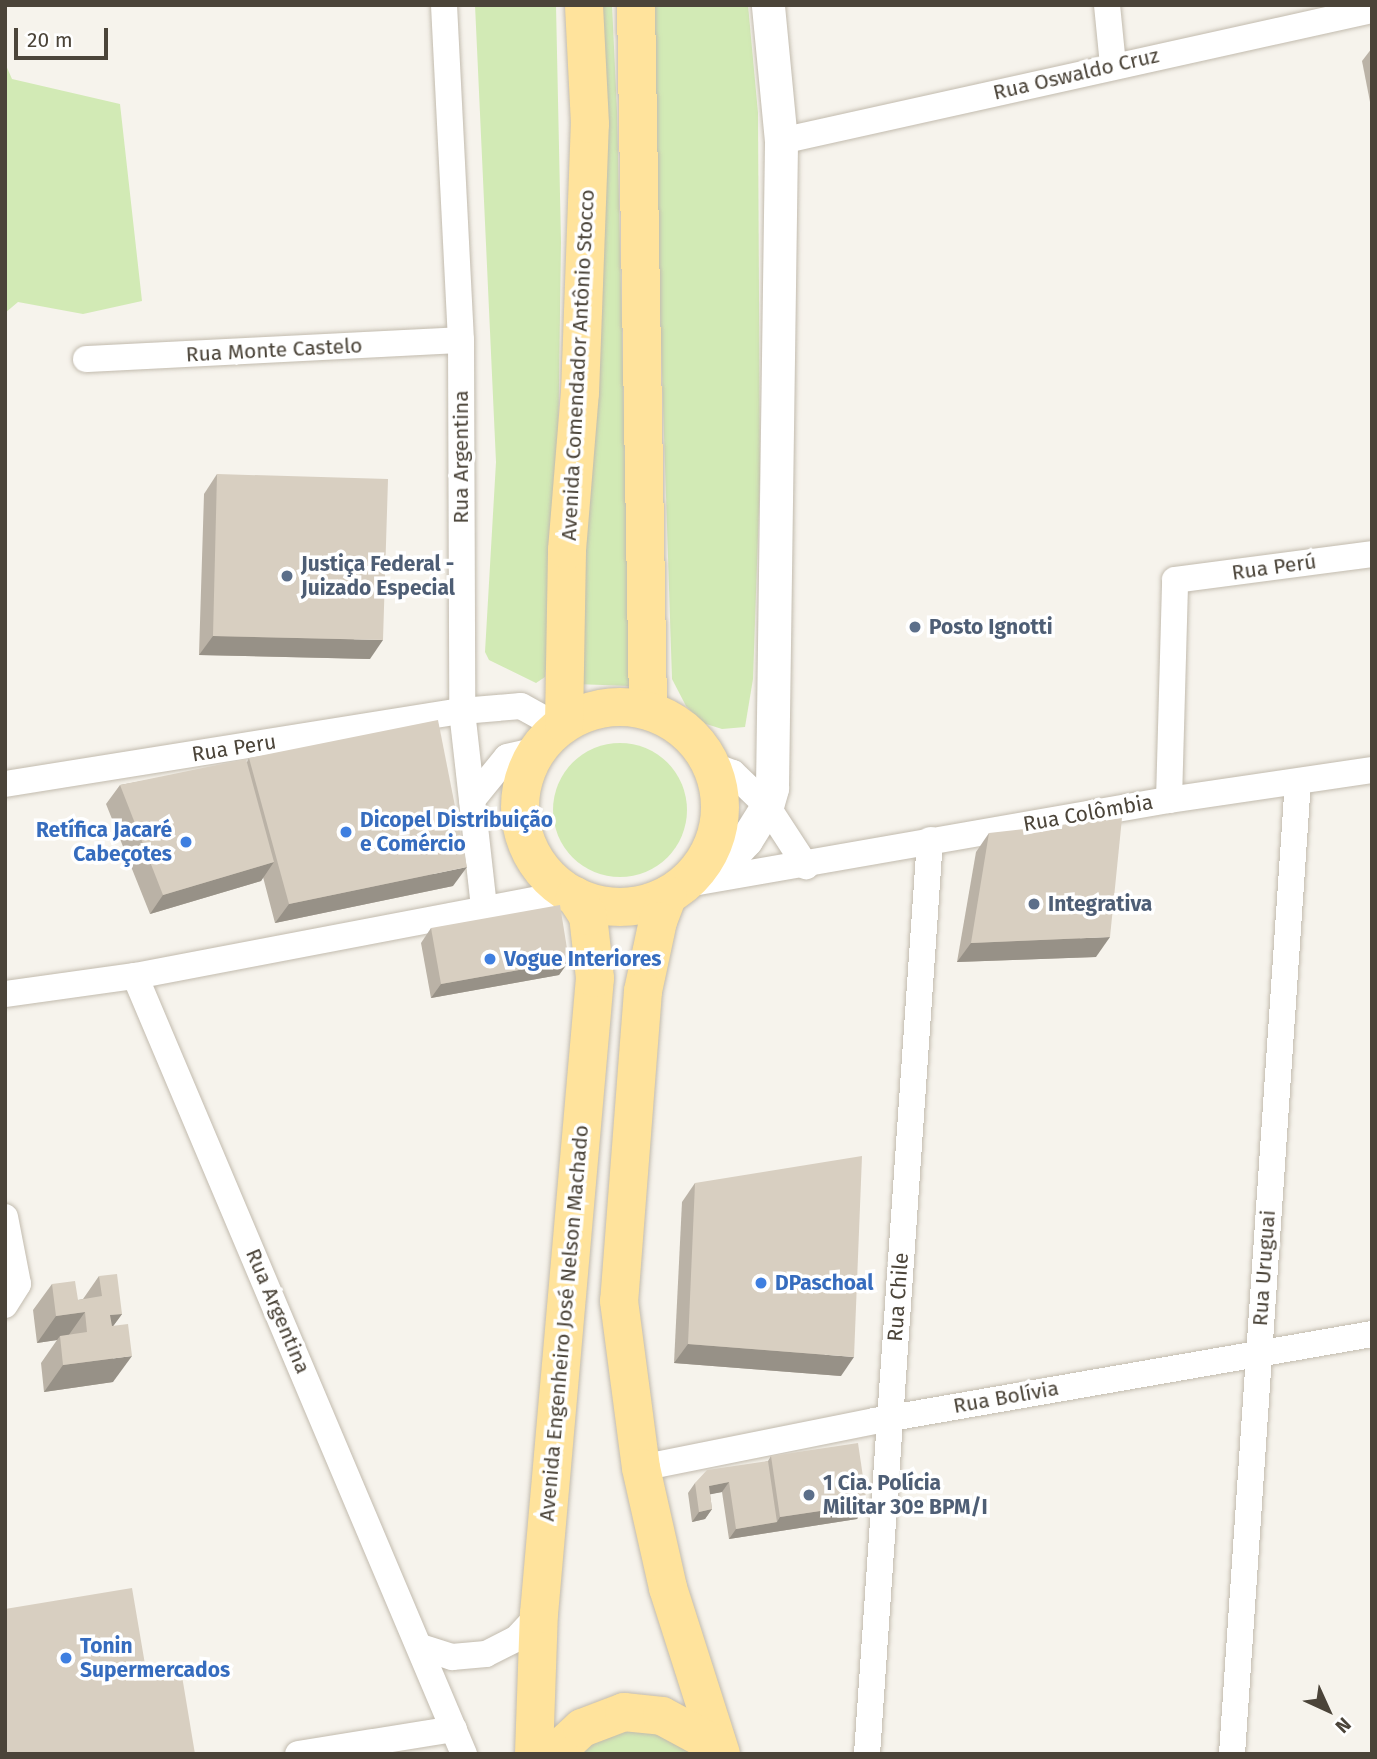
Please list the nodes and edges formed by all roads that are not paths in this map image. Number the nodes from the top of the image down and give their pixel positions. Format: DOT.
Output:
graph roads {
  1 [pos="444,5"];
  2 [pos="584,5"];
  3 [pos="636,5"];
  4 [pos="768,5"];
  5 [pos="1107,5"];
  6 [pos="1372,10"];
  7 [pos="1112,65"];
  8 [pos="781,142"];
  9 [pos="461,340"];
  10 [pos="86,359"];
  11 [pos="1372,554"];
  12 [pos="648,710"];
  13 [pos="462,711"];
  14 [pos="554,734"];
  15 [pos="711,765"];
  16 [pos="1372,770"];
  17 [pos="1298,782"];
  18 [pos="5,784"];
  19 [pos="472,800"];
  20 [pos="1170,800"];
  21 [pos="767,806"];
  22 [pos="930,840"];
  23 [pos="806,866"];
  24 [pos="682,884"];
  25 [pos="572,895"];
  26 [pos="484,908"];
  27 [pos="135,976"];
  28 [pos="5,994"];
  29 [pos="5,1217"];
  30 [pos="5,1305"];
  31 [pos="1372,1334"];
  32 [pos="1258,1353"];
  33 [pos="890,1418"];
  34 [pos="641,1468"];
  35 [pos="539,1614"];
  36 [pos="421,1647"];
  37 [pos="454,1729"];
  38 [pos="718,1749"];
  39 [pos="298,1754"];
  40 [pos="464,1754"];
  41 [pos="534,1754"];
  42 [pos="554,1754"];
  43 [pos="867,1754"];
  44 [pos="1232,1754"];
  1 -- 9 [label="street, Rua Argentina"];
  2 -- 14 [label="main road, Avenida Comendador Antônio Stocco"];
  3 -- 12 [label="main road"];
  4 -- 8 [label="street"];
  5 -- 7 [label="street"];
  6 -- 7 [label="street, Rua Oswaldo Cruz"];
  7 -- 8 [label="street, Rua Oswaldo Cruz"];
  8 -- 21 [label="street"];
  9 -- 10 [label="street, Rua Monte Castelo"];
  9 -- 13 [label="street, Rua Argentina"];
  11 -- 20 [label="street, Rua Perú"];
  12 -- 14 [label="main road"];
  12 -- 15 [label="main road"];
  13 -- 14 [label="street, Rua Peru"];
  13 -- 18 [label="street, Rua Peru"];
  13 -- 19 [label="street, Rua Argentina"];
  14 -- 19 [label="street"];
  14 -- 25 [label="main road"];
  15 -- 21 [label="street"];
  15 -- 24 [label="main road"];
  16 -- 17 [label="street, Rua Colômbia"];
  17 -- 20 [label="street, Rua Colômbia"];
  17 -- 32 [label="street, Rua Uruguai"];
  19 -- 26 [label="street, Rua Argentina"];
  20 -- 22 [label="street, Rua Colômbia"];
  21 -- 23 [label="street"];
  21 -- 24 [label="street"];
  22 -- 23 [label="street, Rua Colômbia"];
  22 -- 33 [label="street, Rua Chile"];
  23 -- 24 [label="street, Rua Colômbia"];
  24 -- 25 [label="main road"];
  24 -- 34 [label="main road"];
  25 -- 26 [label="street"];
  25 -- 35 [label="main road, Avenida Engenheiro José Nelson Machado"];
  26 -- 27 [label="street"];
  27 -- 28 [label="street"];
  27 -- 36 [label="street, Rua Argentina"];
  29 -- 30 [label="street"];
  31 -- 32 [label="street, Rua Bolívia"];
  32 -- 33 [label="street, Rua Bolívia"];
  32 -- 44 [label="street, Rua Uruguai"];
  33 -- 34 [label="street, Rua Bolívia"];
  33 -- 43 [label="street, Rua Chile"];
  34 -- 38 [label="main road"];
  35 -- 36 [label="street"];
  35 -- 41 [label="main road, Avenida Engenheiro José Nelson Machado"];
  36 -- 37 [label="street, Rua Argentina"];
  37 -- 39 [label="street"];
  37 -- 40 [label="street, Rua Argentina"];
  38 -- 42 [label="main road"];
}
